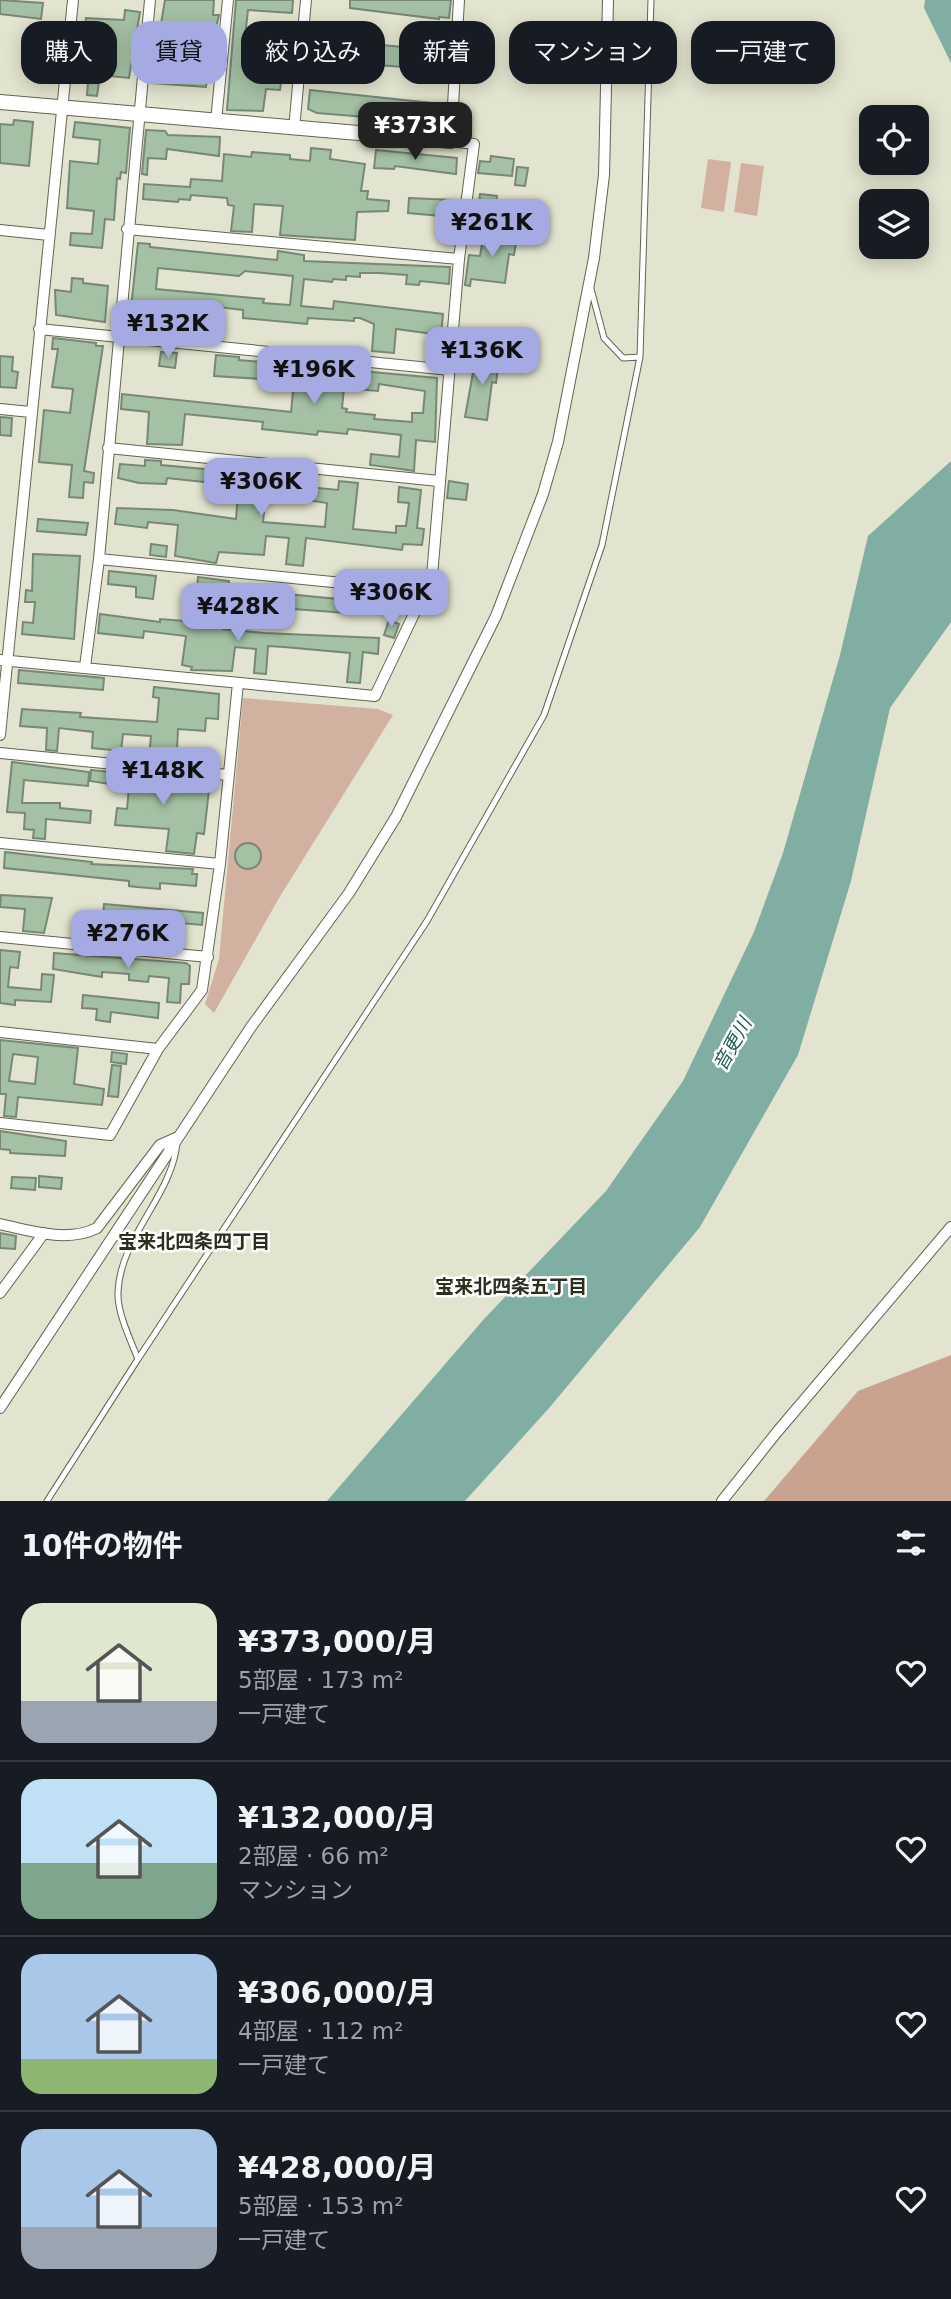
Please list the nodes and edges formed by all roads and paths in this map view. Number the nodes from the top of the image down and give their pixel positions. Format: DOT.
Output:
graph roads {
  1 [pos="73,0"];
  2 [pos="150,0"];
  3 [pos="228,0"];
  4 [pos="306,0"];
  5 [pos="458,0"];
  6 [pos="608,0"];
  7 [pos="651,0"];
  8 [pos="0,102"];
  9 [pos="63,108"];
  10 [pos="138,115"];
  11 [pos="216,121"];
  12 [pos="294,129"];
  13 [pos="452,141"];
  14 [pos="127,229"];
  15 [pos="0,230"];
  16 [pos="49,235"];
  17 [pos="459,259"];
  18 [pos="589,283"];
  19 [pos="39,329"];
  20 [pos="117,337"];
  21 [pos="640,356"];
  22 [pos="450,370"];
  23 [pos="0,409"];
  24 [pos="31,412"];
  25 [pos="108,447"];
  26 [pos="439,481"];
  27 [pos="99,559"];
  28 [pos="424,591"];
  29 [pos="4,660"];
  30 [pos="85,667"];
  31 [pos="239,683"];
  32 [pos="0,735"];
  33 [pos="0,753"];
  34 [pos="228,775"];
  35 [pos="0,843"];
  36 [pos="220,864"];
  37 [pos="0,937"];
  38 [pos="208,957"];
  39 [pos="0,1032"];
  40 [pos="158,1049"];
  41 [pos="0,1123"];
  42 [pos="178,1137"];
  43 [pos="0,1224"];
  44 [pos="951,1227"];
  45 [pos="44,1233"];
  46 [pos="0,1293"];
  47 [pos="138,1359"];
  48 [pos="0,1408"];
  49 [pos="47,1501"];
  50 [pos="722,1501"];
  1 -- 9 [label="street"];
  2 -- 10 [label="street"];
  3 -- 11 [label="street"];
  4 -- 12 [label="street"];
  5 -- 13 [label="street"];
  6 -- 18 [label="street"];
  7 -- 21 [label="lane"];
  8 -- 9 [label="street"];
  9 -- 10 [label="street"];
  9 -- 16 [label="street"];
  10 -- 11 [label="street"];
  10 -- 14 [label="street"];
  11 -- 12 [label="street"];
  12 -- 13 [label="street"];
  13 -- 17 [label="street"];
  14 -- 17 [label="street"];
  14 -- 20 [label="street"];
  15 -- 16 [label="street"];
  16 -- 19 [label="street"];
  17 -- 22 [label="street"];
  18 -- 21 [label="lane"];
  18 -- 42 [label="street"];
  19 -- 20 [label="street"];
  19 -- 24 [label="street"];
  20 -- 22 [label="street"];
  20 -- 25 [label="street"];
  21 -- 47 [label="lane"];
  22 -- 26 [label="street"];
  23 -- 24 [label="street"];
  24 -- 29 [label="street"];
  25 -- 26 [label="street"];
  25 -- 27 [label="street"];
  26 -- 28 [label="street"];
  27 -- 28 [label="street"];
  27 -- 30 [label="street"];
  28 -- 31 [label="street"];
  29 -- 30 [label="street"];
  29 -- 32 [label="street"];
  30 -- 31 [label="street"];
  31 -- 34 [label="street"];
  33 -- 34 [label="street"];
  34 -- 36 [label="street"];
  35 -- 36 [label="street"];
  36 -- 38 [label="street"];
  37 -- 38 [label="street"];
  38 -- 40 [label="street"];
  39 -- 40 [label="street"];
  40 -- 41 [label="street"];
  42 -- 45 [label="street"];
  42 -- 47 [label="lane"];
  42 -- 48 [label="street"];
  43 -- 45 [label="street"];
  44 -- 50 [label="street"];
  45 -- 46 [label="street"];
  47 -- 49 [label="lane"];
}
